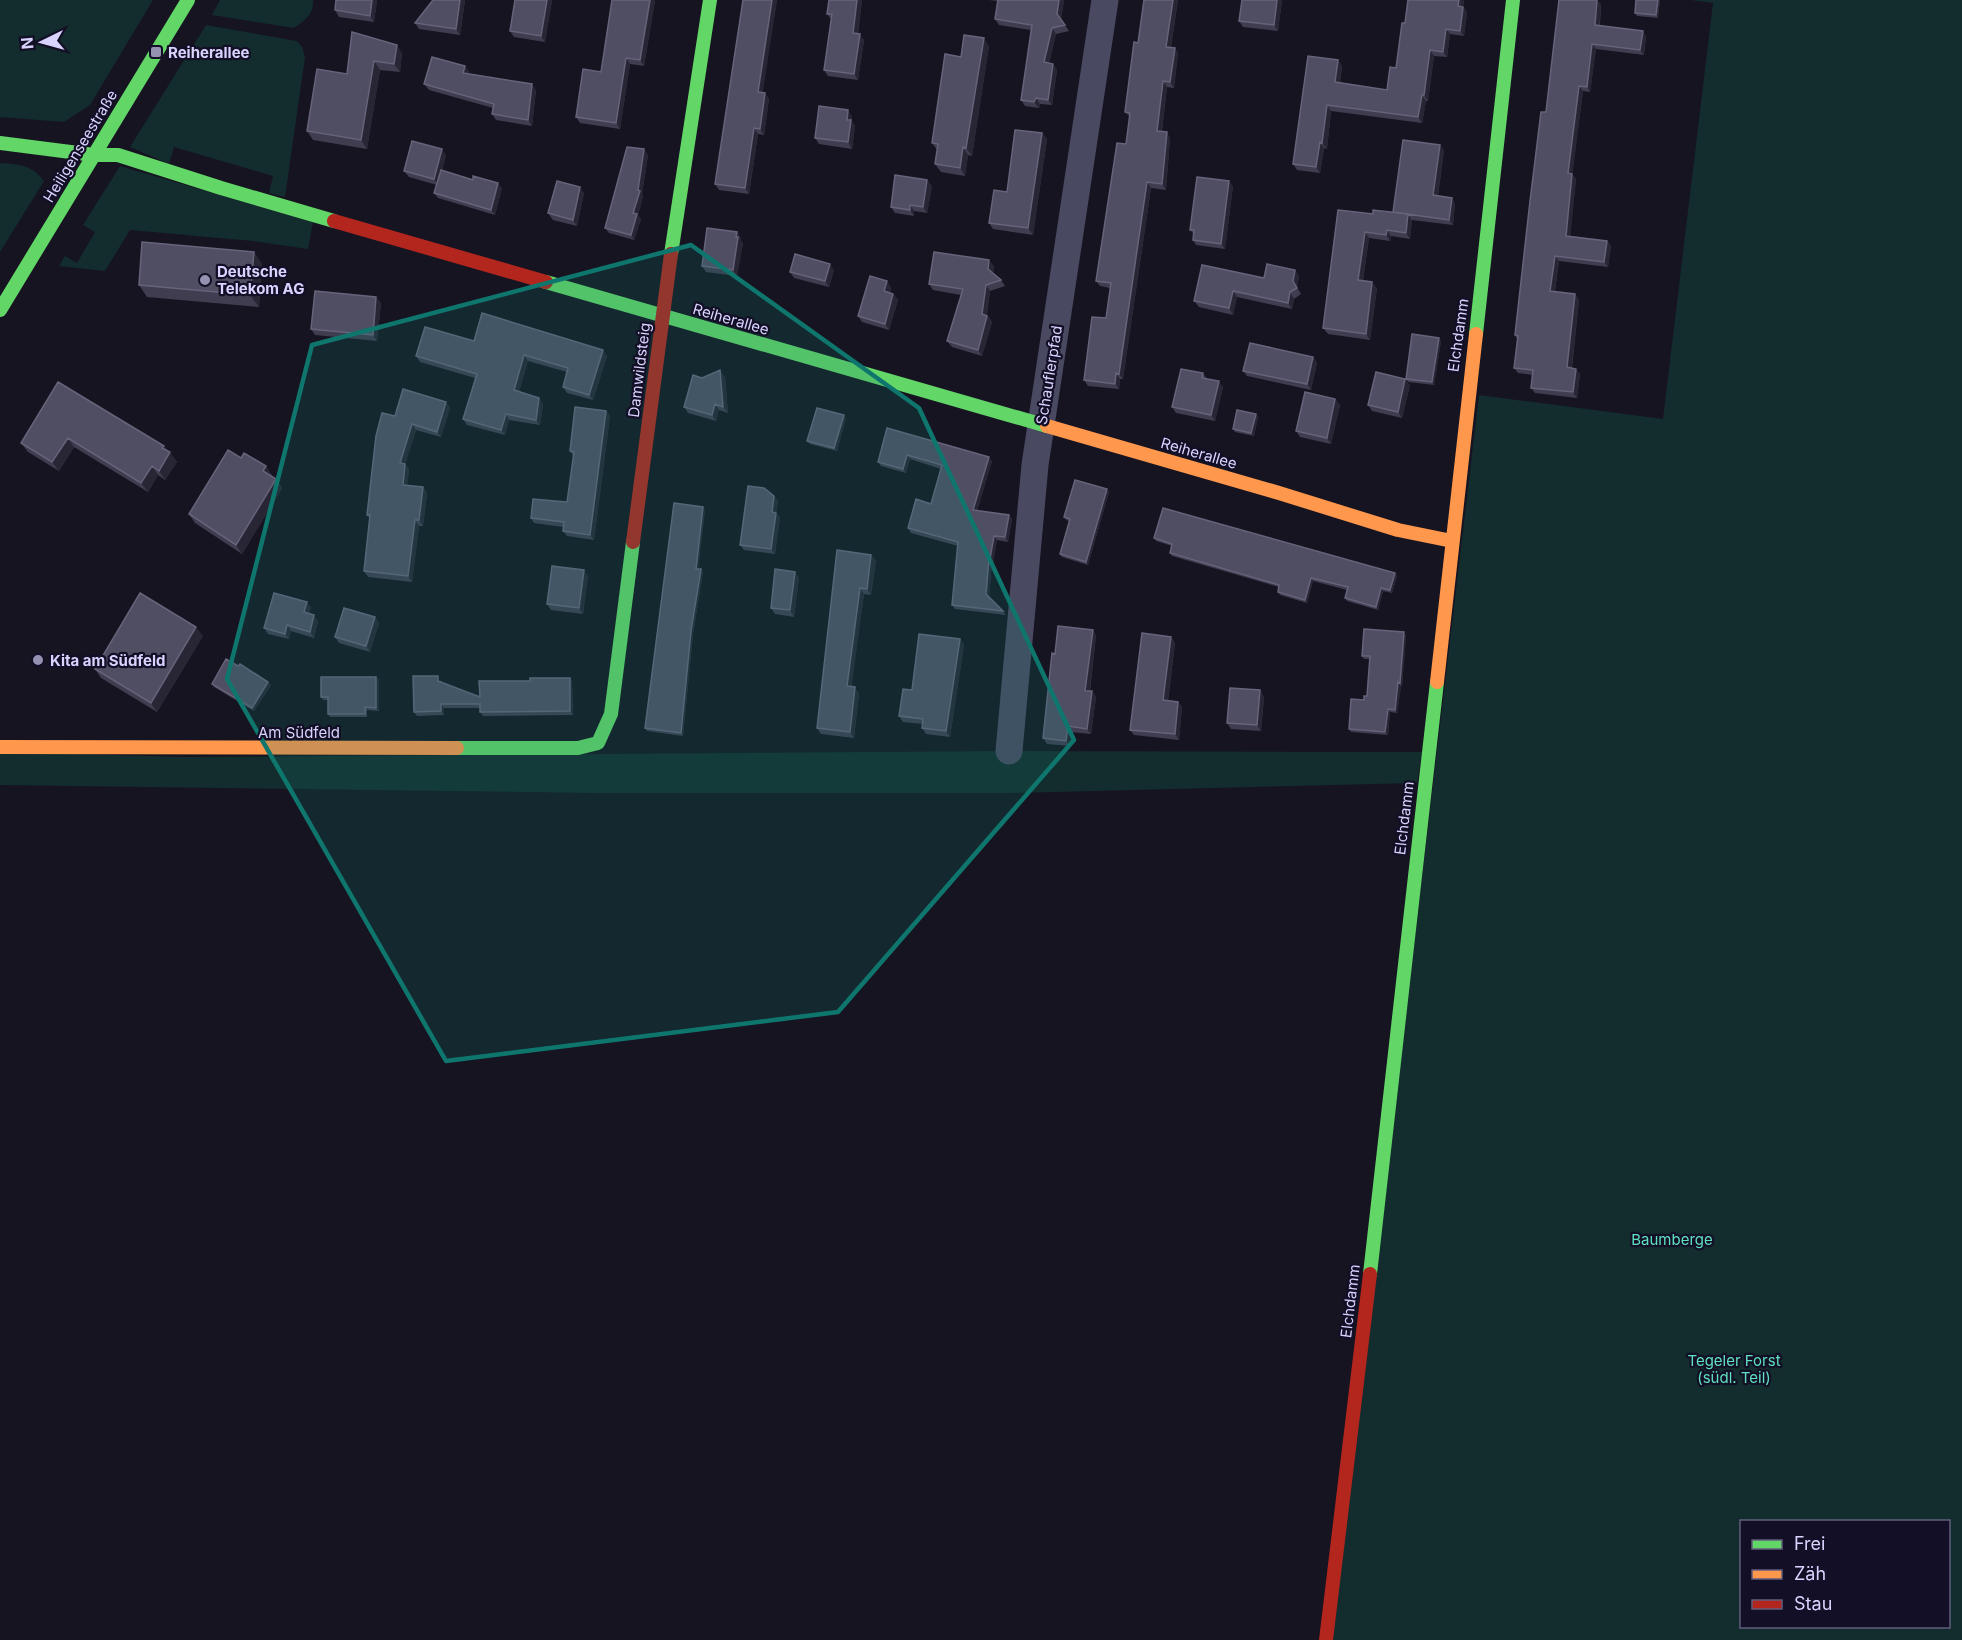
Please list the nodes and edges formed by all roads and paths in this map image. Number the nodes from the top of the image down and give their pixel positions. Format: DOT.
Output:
graph roads {
  1 [pos="188,0"];
  2 [pos="710,0"];
  3 [pos="1105,0"];
  4 [pos="1513,0"];
  5 [pos="0,143"];
  6 [pos="94,155"];
  7 [pos="0,310"];
  8 [pos="662,316"];
  9 [pos="1041,424"];
  10 [pos="1452,541"];
  11 [pos="598,743"];
  12 [pos="0,747"];
  13 [pos="1009,751"];
  14 [pos="1326,1640"];
  1 -- 6 [label="street, Heiligenseestraße"];
  2 -- 8 [label="street, Damwildsteig"];
  3 -- 9 [label="street, Schauflerpfad"];
  4 -- 10 [label="street, Elchdamm"];
  5 -- 6 [label="street, Reiherallee"];
  6 -- 7 [label="street, Heiligenseestraße"];
  6 -- 8 [label="street, Reiherallee"];
  8 -- 9 [label="street, Reiherallee"];
  8 -- 11 [label="street, Damwildsteig"];
  9 -- 10 [label="street, Reiherallee"];
  9 -- 13 [label="street, Schauflerpfad"];
  10 -- 14 [label="street, Elchdamm"];
  11 -- 12 [label="street, Am Südfeld"];
}
